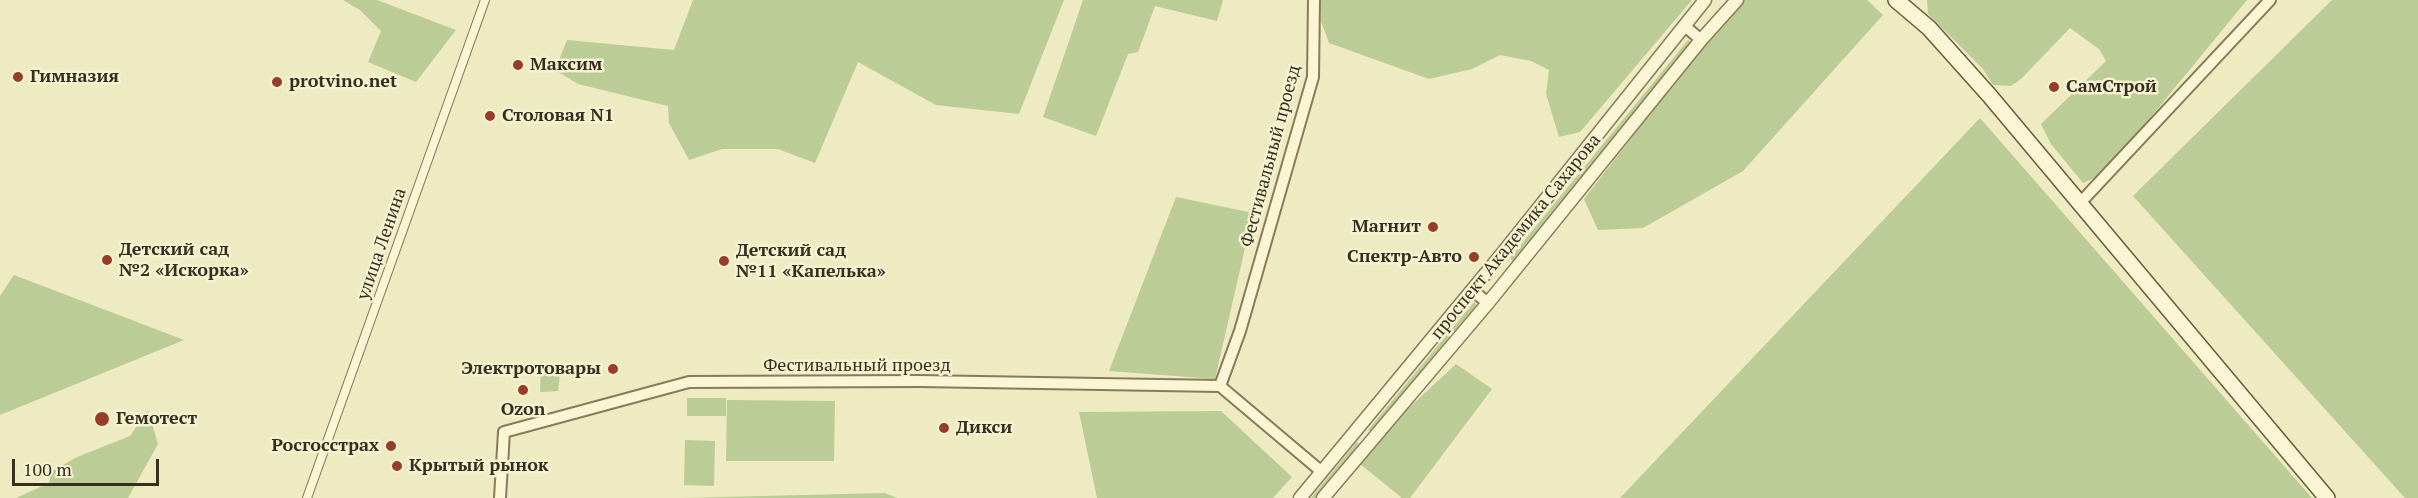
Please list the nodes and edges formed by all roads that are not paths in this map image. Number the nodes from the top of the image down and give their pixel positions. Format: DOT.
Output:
graph roads {
  1 [pos="485,0"];
  2 [pos="1314,0"];
  3 [pos="1705,0"];
  4 [pos="1737,0"];
  5 [pos="1896,0"];
  6 [pos="2270,0"];
  7 [pos="1686,27"];
  8 [pos="1701,40"];
  9 [pos="2080,203"];
  10 [pos="1473,290"];
  11 [pos="1488,303"];
  12 [pos="1220,386"];
  13 [pos="1354,432"];
  14 [pos="1369,441"];
  15 [pos="1322,472"];
  16 [pos="307,498"];
  17 [pos="500,498"];
  18 [pos="1300,498"];
  19 [pos="1323,498"];
  20 [pos="2327,498"];
  1 -- 16 [label="street, улица Ленина"];
  2 -- 12 [label="street, Фестивальный проезд"];
  3 -- 7 [label="street, проспект Академика Сахарова"];
  4 -- 8 [label="street, проспект Академика Сахарова"];
  5 -- 9 [label="main road"];
  6 -- 9 [label="street"];
  7 -- 8 [label="street"];
  7 -- 10 [label="street, проспект Академика Сахарова"];
  8 -- 11 [label="street, проспект Академика Сахарова"];
  9 -- 20 [label="main road"];
  10 -- 11 [label="street"];
  10 -- 13 [label="street, проспект Академика Сахарова"];
  11 -- 14 [label="street, проспект Академика Сахарова"];
  12 -- 15 [label="street"];
  12 -- 17 [label="street, Фестивальный проезд"];
  13 -- 14 [label="street"];
  13 -- 15 [label="street, проспект Академика Сахарова"];
  14 -- 19 [label="street, проспект Академика Сахарова"];
  15 -- 18 [label="street, проспект Академика Сахарова"];
}
